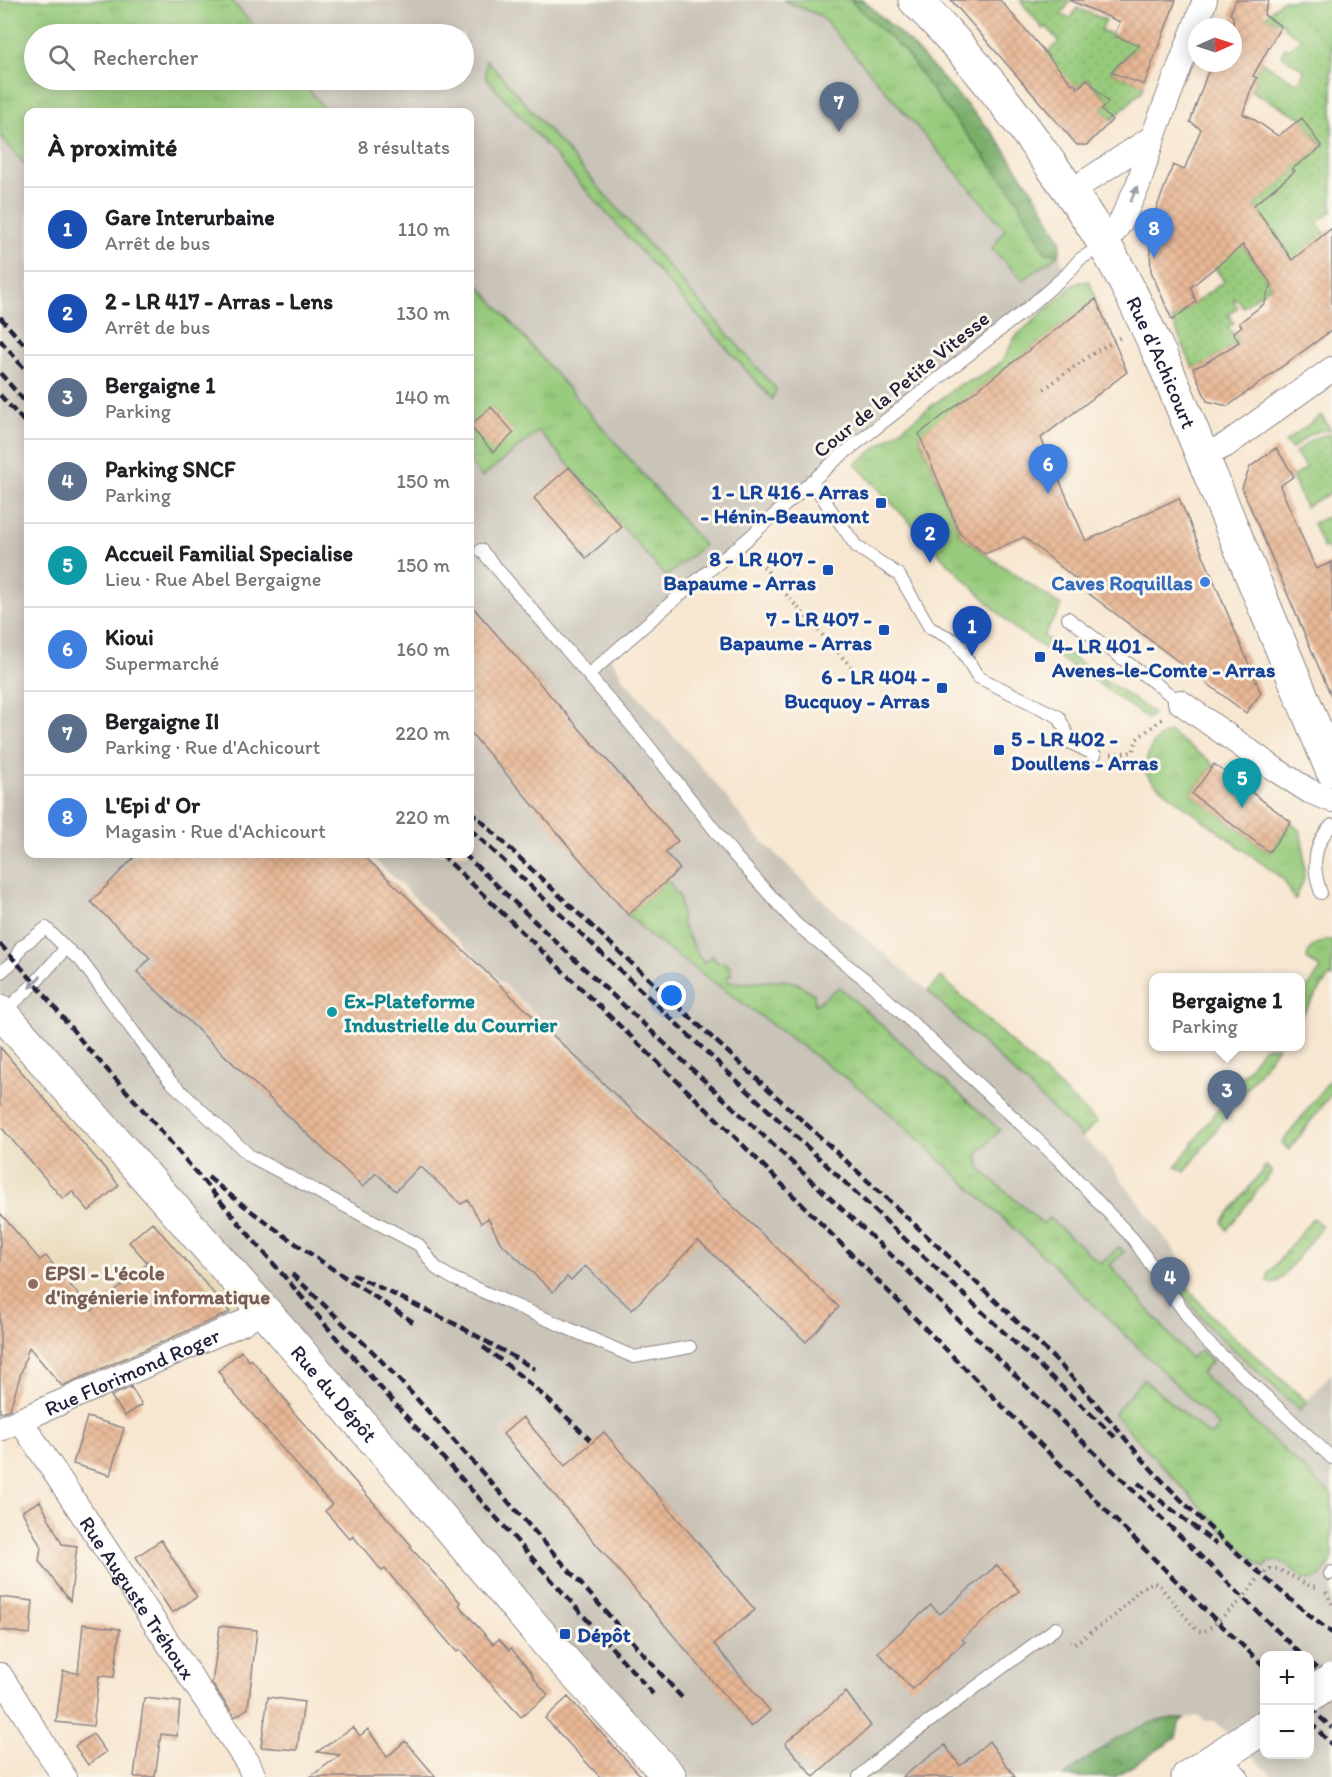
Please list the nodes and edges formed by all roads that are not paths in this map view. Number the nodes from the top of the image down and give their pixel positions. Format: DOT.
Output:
graph roads {
  1 [pos="915,0"];
  2 [pos="1205,0"];
  3 [pos="1153,137"];
  4 [pos="1070,192"];
  5 [pos="1105,244"];
  6 [pos="1332,369"];
  7 [pos="1202,457"];
  8 [pos="812,481"];
  9 [pos="481,550"];
  10 [pos="1068,618"];
  11 [pos="588,675"];
  12 [pos="1180,702"];
  13 [pos="1095,755"];
  14 [pos="1332,770"];
  15 [pos="1332,800"];
  16 [pos="1332,825"];
  17 [pos="1321,893"];
  18 [pos="66,948"];
  19 [pos="0,973"];
  20 [pos="1,1012"];
  21 [pos="261,1310"];
  22 [pos="690,1347"];
  23 [pos="7,1420"];
  24 [pos="1332,1458"];
  25 [pos="1056,1628"];
  26 [pos="0,1675"];
  27 [pos="1332,1680"];
  28 [pos="1314,1693"];
  29 [pos="1239,1752"];
  30 [pos="664,1775"];
  31 [pos="64,1777"];
  32 [pos="254,1777"];
  33 [pos="859,1777"];
  34 [pos="1188,1777"];
  1 -- 4 [label="main road, Rue d'Achicourt"];
  2 -- 3 [label="street"];
  3 -- 4 [label="street"];
  5 -- 3 [label="street, one-way"];
  4 -- 5 [label="main road, Rue d'Achicourt"];
  5 -- 7 [label="main road, Rue d'Achicourt"];
  5 -- 8 [label="lane, Cour de la Petite Vitesse"];
  6 -- 7 [label="street"];
  7 -- 14 [label="main road, Rue d'Achicourt"];
  8 -- 11 [label="lane, Cour de la Petite Vitesse"];
  8 -- 13 [label="lane"];
  9 -- 11 [label="lane"];
  10 -- 12 [label="lane"];
  11 -- 24 [label="lane"];
  12 -- 15 [label="street"];
  16 -- 17 [label="lane"];
  18 -- 19 [label="lane"];
  18 -- 20 [label="lane, one-way"];
  18 -- 22 [label="lane"];
  20 -- 21 [label="main road, Rue du Dépôt"];
  21 -- 23 [label="street, Rue Florimond Roger"];
  21 -- 30 [label="main road, Rue du Dépôt"];
  23 -- 32 [label="street, Rue Auguste Tréhoux"];
  25 -- 33 [label="lane"];
  26 -- 31 [label="street"];
  27 -- 28 [label="main road, bridge"];
  29 -- 34 [label="main road"];
}
